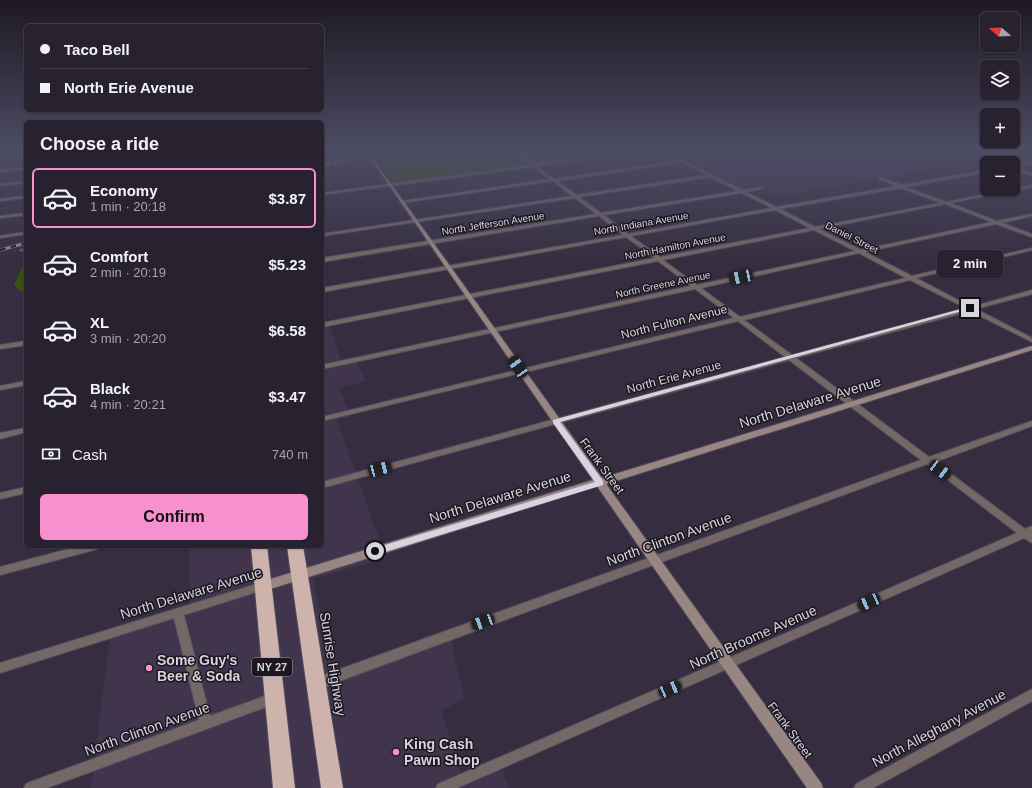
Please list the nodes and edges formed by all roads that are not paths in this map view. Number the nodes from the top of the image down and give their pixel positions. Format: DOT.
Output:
graph roads {
  1 [pos="369,188"];
  2 [pos="392,188"];
  3 [pos="500,188"];
  4 [pos="564,188"];
  5 [pos="631,188"];
  6 [pos="733,188"];
  7 [pos="762,188"];
  8 [pos="891,188"];
  9 [pos="906,188"];
  10 [pos="1023,188"];
  11 [pos="741,192"];
  12 [pos="324,194"];
  13 [pos="575,196"];
  14 [pos="24,197"];
  15 [pos="0,200"];
  16 [pos="402,202"];
  17 [pos="945,203"];
  18 [pos="775,209"];
  19 [pos="24,214"];
  20 [pos="599,215"];
  21 [pos="1032,215"];
  22 [pos="0,217"];
  23 [pos="415,221"];
  24 [pos="996,222"];
  25 [pos="814,229"];
  26 [pos="24,232"];
  27 [pos="324,235"];
  28 [pos="627,236"];
  29 [pos="1032,236"];
  30 [pos="0,237"];
  31 [pos="432,242"];
  32 [pos="1032,249"];
  33 [pos="860,252"];
  34 [pos="659,259"];
  35 [pos="324,260"];
  36 [pos="448,267"];
  37 [pos="912,278"];
  38 [pos="696,287"];
  39 [pos="324,290"];
  40 [pos="1032,292"];
  41 [pos="469,297"];
  42 [pos="970,308"];
  43 [pos="739,319"];
  44 [pos="324,325"];
  45 [pos="493,331"];
  46 [pos="1032,340"];
  47 [pos="24,343"];
  48 [pos="0,347"];
  49 [pos="1032,348"];
  50 [pos="789,358"];
  51 [pos="324,367"];
  52 [pos="521,372"];
  53 [pos="24,382"];
  54 [pos="0,388"];
  55 [pos="852,404"];
  56 [pos="324,419"];
  57 [pos="555,421"];
  58 [pos="1032,423"];
  59 [pos="24,430"];
  60 [pos="0,436"];
  61 [pos="927,461"];
  62 [pos="600,483"];
  63 [pos="324,484"];
  64 [pos="24,490"];
  65 [pos="0,496"];
  66 [pos="1029,534"];
  67 [pos="86,548"];
  68 [pos="259,548"];
  69 [pos="295,548"];
  70 [pos="656,560"];
  71 [pos="0,571"];
  72 [pos="300,575"];
  73 [pos="264,586"];
  74 [pos="178,613"];
  75 [pos="728,664"];
  76 [pos="0,668"];
  77 [pos="316,683"];
  78 [pos="1032,695"];
  79 [pos="275,699"];
  80 [pos="206,723"];
  81 [pos="30,788"];
  82 [pos="284,788"];
  83 [pos="332,788"];
  84 [pos="442,788"];
  85 [pos="816,788"];
  86 [pos="860,788"];
  1 -- 12 [label="street"];
  2 -- 16 [label="street, Frank Street"];
  3 -- 16 [label="street"];
  4 -- 13 [label="street"];
  5 -- 13 [label="street"];
  6 -- 11 [label="street, Daniel Street"];
  7 -- 11 [label="street, North Jefferson Avenue"];
  8 -- 18 [label="street, North Indiana Avenue"];
  9 -- 17 [label="street"];
  10 -- 17 [label="street, North Hamilton Avenue"];
  11 -- 18 [label="street, Daniel Street"];
  11 -- 20 [label="street, North Jefferson Avenue"];
  13 -- 20 [label="street"];
  13 -- 23 [label="street"];
  14 -- 15 [label="street"];
  16 -- 23 [label="street, Frank Street"];
  17 -- 24 [label="street"];
  17 -- 25 [label="street, North Hamilton Avenue"];
  18 -- 25 [label="street, Daniel Street"];
  18 -- 28 [label="street, North Indiana Avenue"];
  19 -- 22 [label="street"];
  20 -- 28 [label="street"];
  20 -- 31 [label="street, North Jefferson Avenue"];
  21 -- 24 [label="street, North Greene Avenue"];
  23 -- 27 [label="street"];
  23 -- 31 [label="street, Frank Street"];
  24 -- 29 [label="street"];
  24 -- 33 [label="street, North Greene Avenue"];
  25 -- 33 [label="street, Daniel Street"];
  25 -- 34 [label="street, North Hamilton Avenue"];
  26 -- 30 [label="street"];
  28 -- 34 [label="street"];
  28 -- 36 [label="street, North Indiana Avenue"];
  31 -- 35 [label="street, North Jefferson Avenue"];
  31 -- 36 [label="street, Frank Street"];
  32 -- 37 [label="street, North Fulton Avenue"];
  33 -- 37 [label="street, Daniel Street"];
  33 -- 38 [label="street, North Greene Avenue"];
  34 -- 38 [label="street"];
  34 -- 41 [label="street, North Hamilton Avenue"];
  36 -- 39 [label="street, North Indiana Avenue"];
  36 -- 41 [label="street, Frank Street"];
  37 -- 42 [label="street, Daniel Street"];
  37 -- 43 [label="street, North Fulton Avenue"];
  38 -- 43 [label="street"];
  38 -- 45 [label="street, North Greene Avenue"];
  40 -- 42 [label="street, North Erie Avenue"];
  41 -- 44 [label="street, North Hamilton Avenue"];
  41 -- 45 [label="street, Frank Street"];
  42 -- 46 [label="street, Daniel Street"];
  42 -- 50 [label="street, North Erie Avenue"];
  43 -- 50 [label="street"];
  43 -- 52 [label="street, North Fulton Avenue"];
  45 -- 51 [label="street, North Greene Avenue"];
  45 -- 52 [label="street, Frank Street"];
  47 -- 48 [label="street"];
  49 -- 55 [label="street, North Delaware Avenue"];
  50 -- 55 [label="street"];
  50 -- 57 [label="street, North Erie Avenue"];
  52 -- 56 [label="street, North Fulton Avenue"];
  52 -- 57 [label="street, Frank Street"];
  53 -- 54 [label="street"];
  55 -- 61 [label="street"];
  55 -- 62 [label="street, North Delaware Avenue"];
  57 -- 62 [label="street, Frank Street"];
  57 -- 63 [label="street, North Erie Avenue"];
  58 -- 61 [label="street, North Clinton Avenue"];
  59 -- 60 [label="street"];
  61 -- 66 [label="street"];
  61 -- 70 [label="street, North Clinton Avenue"];
  62 -- 70 [label="street, Frank Street"];
  62 -- 72 [label="street, North Delaware Avenue"];
  64 -- 65 [label="street"];
  66 -- 75 [label="street, North Broome Avenue"];
  67 -- 71 [label="street"];
  68 -- 73 [label="highway, NY 27"];
  69 -- 72 [label="highway, Sunrise Highway"];
  70 -- 75 [label="street, Frank Street"];
  70 -- 77 [label="street, North Clinton Avenue"];
  72 -- 73 [label="street, North Delaware Avenue"];
  72 -- 77 [label="highway, Sunrise Highway"];
  73 -- 74 [label="street, North Delaware Avenue"];
  73 -- 79 [label="highway, NY 27"];
  74 -- 76 [label="street, North Delaware Avenue"];
  74 -- 80 [label="street"];
  75 -- 84 [label="street, North Broome Avenue"];
  75 -- 85 [label="street, Frank Street"];
  77 -- 83 [label="highway, Sunrise Highway"];
  78 -- 86 [label="street, North Alleghany Avenue"];
  79 -- 80 [label="street, North Clinton Avenue"];
  79 -- 82 [label="highway, NY 27"];
  80 -- 81 [label="street, North Clinton Avenue"];
}
